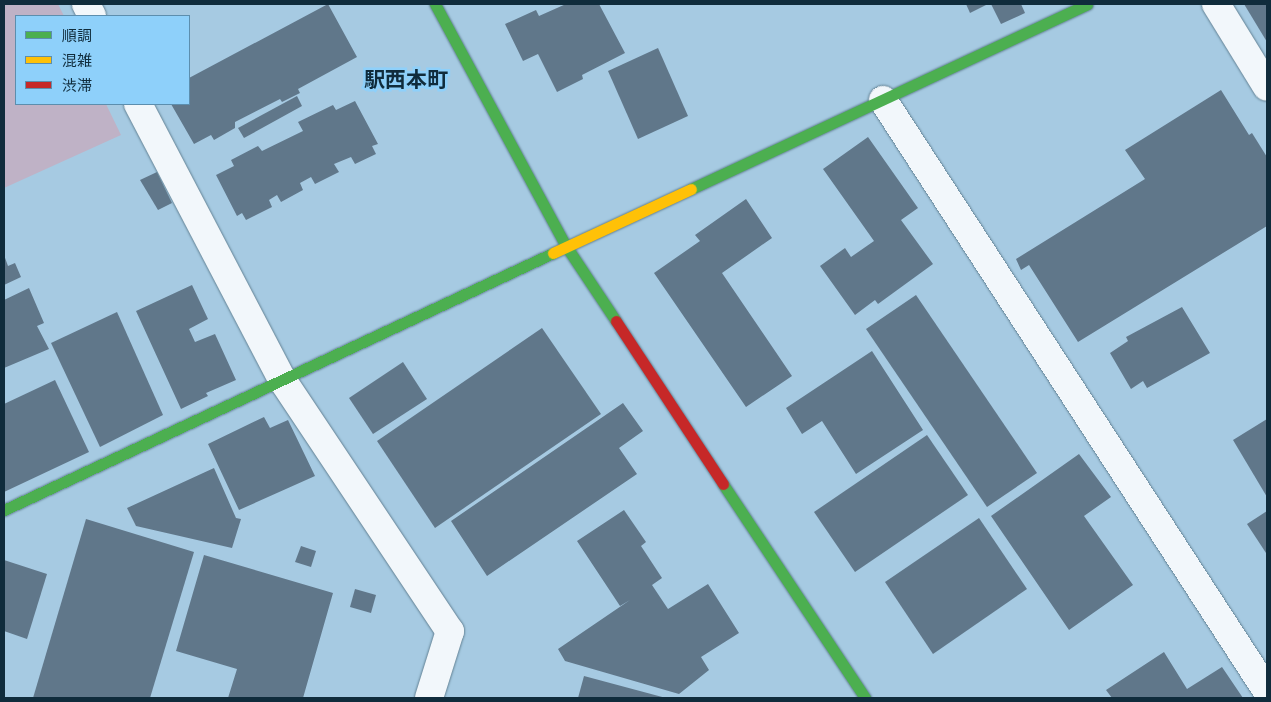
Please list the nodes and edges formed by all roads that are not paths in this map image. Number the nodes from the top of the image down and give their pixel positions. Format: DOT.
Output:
graph roads {
  1 [pos="435,4"];
  2 [pos="1087,4"];
  3 [pos="1216,4"];
  4 [pos="1267,87"];
  5 [pos="883,100"];
  6 [pos="139,105"];
  7 [pos="566,246"];
  8 [pos="283,381"];
  9 [pos="4,510"];
  10 [pos="1267,691"];
  11 [pos="428,698"];
  12 [pos="864,698"];
  1 -- 7 [label="street"];
  2 -- 5 [label="street"];
  3 -- 4 [label="street"];
  5 -- 7 [label="street"];
  5 -- 10 [label="street"];
  6 -- 8 [label="street"];
  7 -- 8 [label="street"];
  7 -- 12 [label="street"];
  8 -- 9 [label="street"];
  8 -- 11 [label="street"];
}
